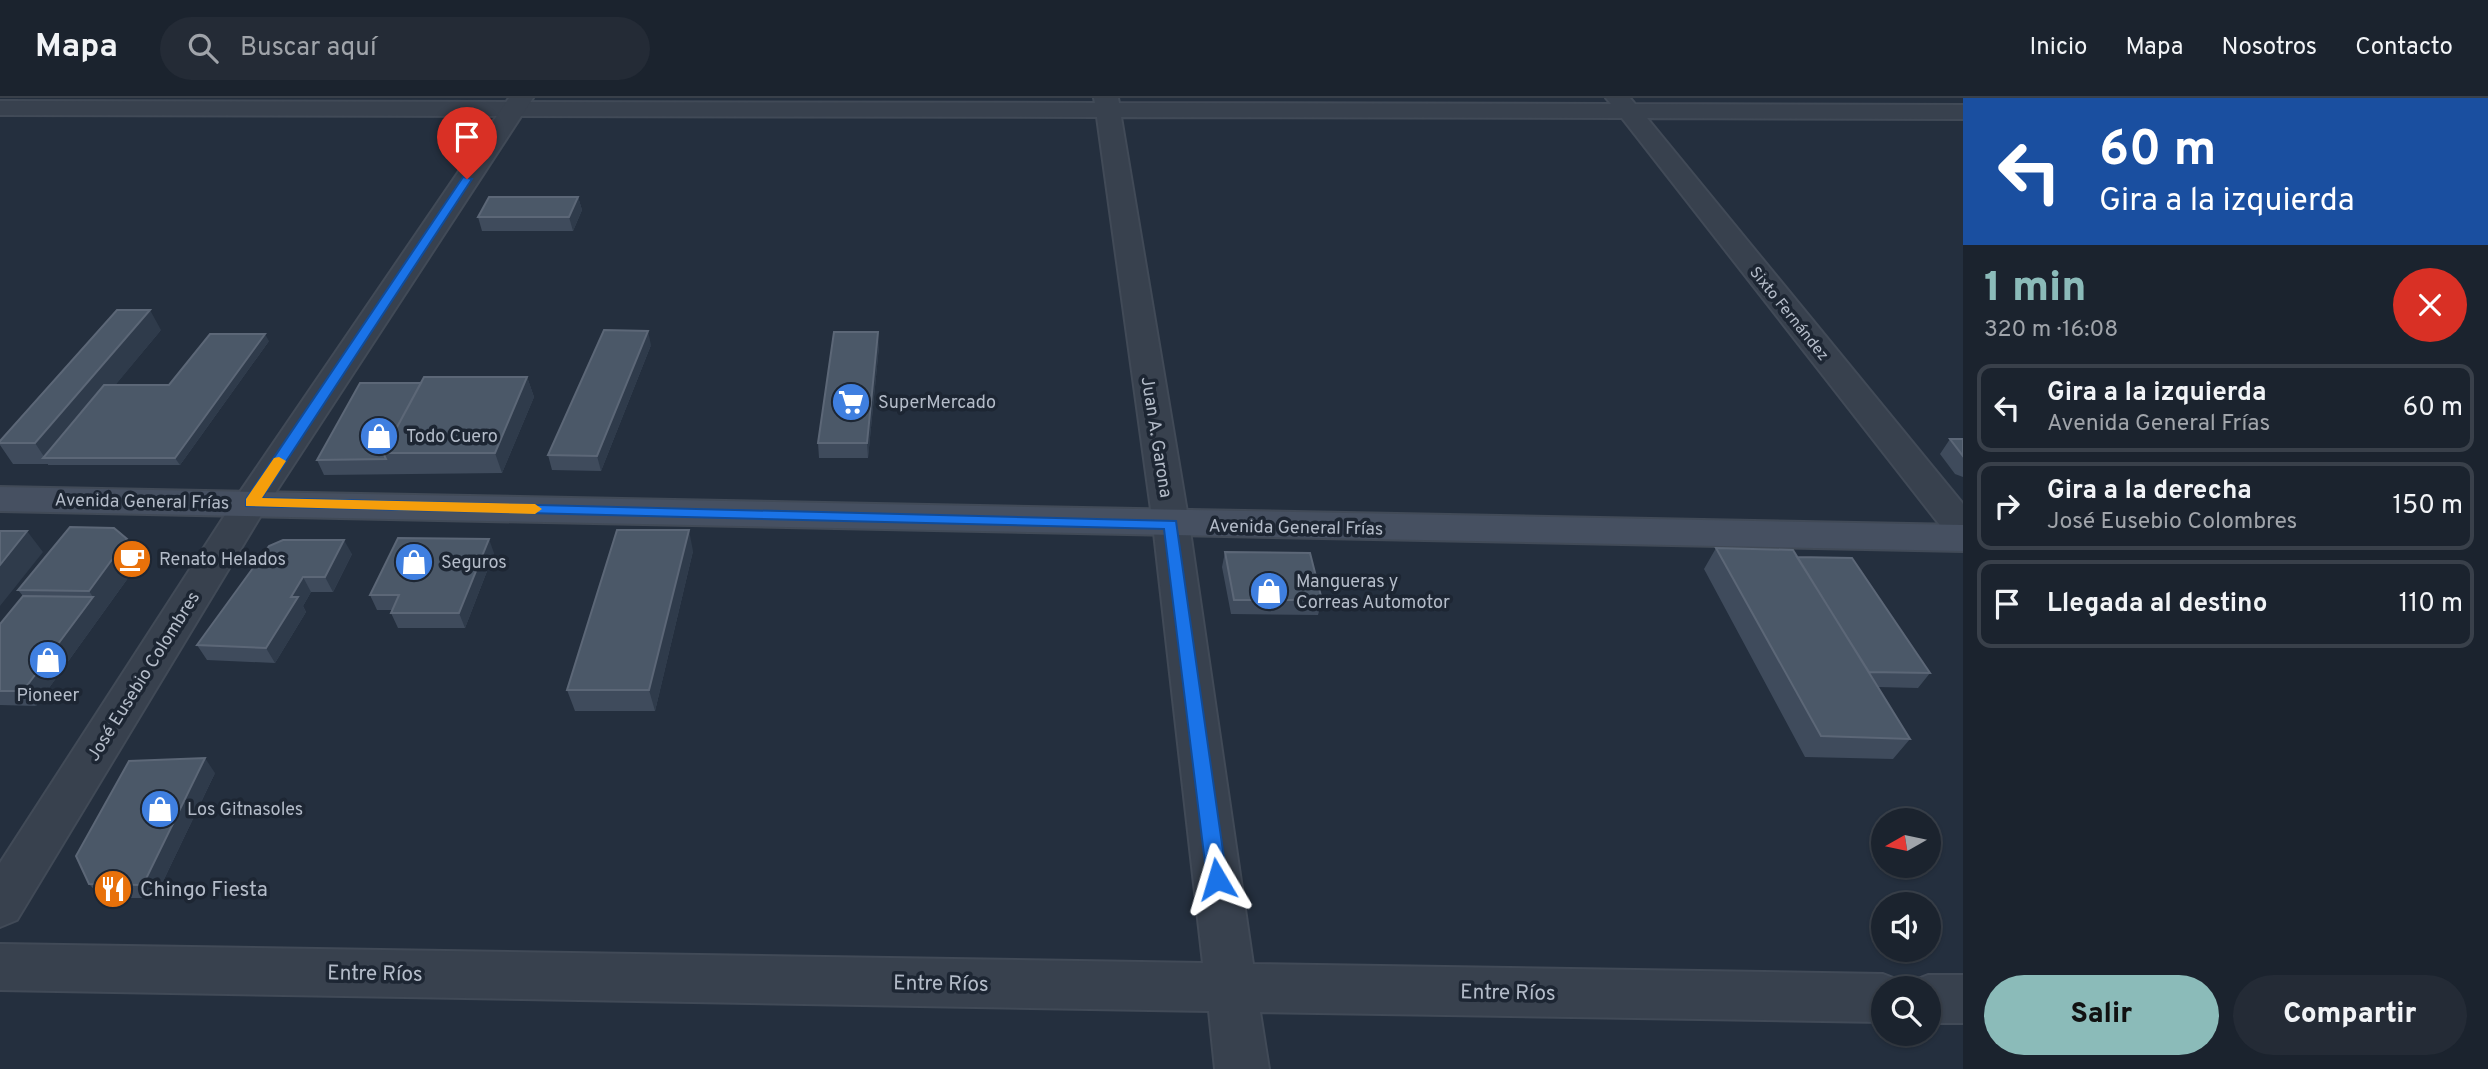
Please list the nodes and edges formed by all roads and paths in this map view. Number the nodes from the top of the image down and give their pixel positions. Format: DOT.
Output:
graph roads {
  1 [pos="517,104"];
  2 [pos="1107,104"];
  3 [pos="1623,104"];
  4 [pos="0,108"];
  5 [pos="1963,112"];
  6 [pos="0,499"];
  7 [pos="251,503"];
  8 [pos="1171,524"];
  9 [pos="1963,529"];
  10 [pos="1963,538"];
  11 [pos="0,905"];
  12 [pos="0,967"];
  13 [pos="1232,988"];
  14 [pos="1871,998"];
  15 [pos="1941,999"];
  16 [pos="1963,999"];
  17 [pos="1242,1069"];
  1 -- 2 [label="street"];
  1 -- 4 [label="street"];
  1 -- 7 [label="street, José Eusebio Colombres"];
  2 -- 3 [label="street"];
  2 -- 8 [label="street, Juan A. Garona"];
  3 -- 5 [label="street"];
  3 -- 9 [label="street, Sixto Fernández"];
  6 -- 7 [label="main road, Avenida General Frías"];
  7 -- 8 [label="main road, Avenida General Frías"];
  7 -- 11 [label="street, José Eusebio Colombres"];
  8 -- 10 [label="main road, Avenida General Frías"];
  8 -- 13 [label="street, Juan A. Garona"];
  12 -- 13 [label="street, Entre Ríos"];
  13 -- 14 [label="street, Entre Ríos"];
  13 -- 17 [label="street, Juan A. Garona"];
  15 -- 16 [label="street"];
}
